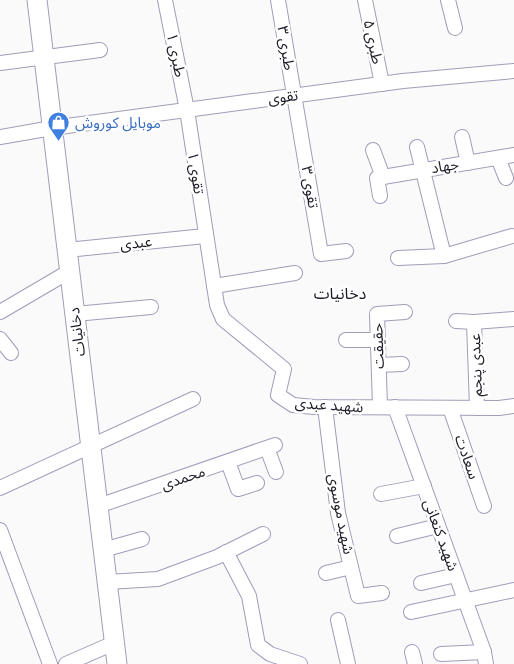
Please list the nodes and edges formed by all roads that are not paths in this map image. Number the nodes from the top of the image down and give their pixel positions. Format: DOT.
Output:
graph roads {
  1 [pos="37,0"];
  2 [pos="165,0"];
  3 [pos="278,0"];
  4 [pos="364,0"];
  5 [pos="448,0"];
  6 [pos="455,28"];
  7 [pos="100,50"];
  8 [pos="44,57"];
  9 [pos="0,63"];
  10 [pos="514,71"];
  11 [pos="382,84"];
  12 [pos="293,96"];
  13 [pos="187,110"];
  14 [pos="52,128"];
  15 [pos="0,137"];
  16 [pos="462,137"];
  17 [pos="416,148"];
  18 [pos="373,150"];
  19 [pos="514,155"];
  20 [pos="498,158"];
  21 [pos="468,162"];
  22 [pos="422,170"];
  23 [pos="380,177"];
  24 [pos="506,178"];
  25 [pos="380,196"];
  26 [pos="205,236"];
  27 [pos="512,236"];
  28 [pos="67,250"];
  29 [pos="346,251"];
  30 [pos="444,256"];
  31 [pos="398,258"];
  32 [pos="70,271"];
  33 [pos="295,273"];
  34 [pos="214,286"];
  35 [pos="151,307"];
  36 [pos="0,312"];
  37 [pos="405,312"];
  38 [pos="75,314"];
  39 [pos="514,319"];
  40 [pos="456,321"];
  41 [pos="474,322"];
  42 [pos="0,339"];
  43 [pos="346,340"];
  44 [pos="378,340"];
  45 [pos="11,353"];
  46 [pos="402,364"];
  47 [pos="379,365"];
  48 [pos="193,399"];
  49 [pos="514,406"];
  50 [pos="325,407"];
  51 [pos="387,407"];
  52 [pos="450,408"];
  53 [pos="478,408"];
  54 [pos="91,447"];
  55 [pos="228,462"];
  56 [pos="276,472"];
  57 [pos="257,483"];
  58 [pos="424,486"];
  59 [pos="0,488"];
  60 [pos="381,494"];
  61 [pos="98,506"];
  62 [pos="484,506"];
  63 [pos="438,526"];
  64 [pos="0,530"];
  65 [pos="263,534"];
  66 [pos="397,536"];
  67 [pos="142,539"];
  68 [pos="103,550"];
  69 [pos="226,552"];
  70 [pos="351,567"];
  71 [pos="326,573"];
  72 [pos="456,575"];
  73 [pos="107,582"];
  74 [pos="421,583"];
  75 [pos="514,590"];
  76 [pos="382,593"];
  77 [pos="466,602"];
  78 [pos="411,612"];
  79 [pos="338,620"];
  80 [pos="114,643"];
  81 [pos="441,654"];
  82 [pos="485,658"];
  83 [pos="50,664"];
  84 [pos="66,664"];
  85 [pos="117,664"];
  86 [pos="300,664"];
  87 [pos="348,664"];
  1 -- 8 [label="main road, دخانیات"];
  2 -- 13 [label="street, طبری ۱"];
  3 -- 12 [label="street, طبری ۳"];
  4 -- 11 [label="street, طبری ۵"];
  5 -- 6 [label="street"];
  7 -- 8 [label="street"];
  8 -- 9 [label="street"];
  8 -- 14 [label="main road, دخانیات"];
  10 -- 11 [label="street, تقوی"];
  11 -- 12 [label="street, تقوی"];
  12 -- 13 [label="street, تقوی"];
  12 -- 29 [label="street, تقوی ۳"];
  13 -- 14 [label="street, تقوی"];
  13 -- 26 [label="street, تقوی ۱"];
  14 -- 15 [label="street, تقوی"];
  14 -- 28 [label="main road, دخانیات"];
  16 -- 21 [label="street"];
  17 -- 22 [label="street"];
  18 -- 23 [label="street"];
  19 -- 20 [label="street, جهاد"];
  20 -- 21 [label="street, جهاد"];
  20 -- 24 [label="street"];
  21 -- 22 [label="street, جهاد"];
  22 -- 23 [label="street, جهاد"];
  22 -- 30 [label="street"];
  23 -- 25 [label="street"];
  26 -- 28 [label="street, عبدی"];
  26 -- 34 [label="street, شهید عبدی"];
  27 -- 30 [label="street"];
  28 -- 32 [label="main road, دخانیات"];
  30 -- 31 [label="street"];
  32 -- 36 [label="street"];
  32 -- 38 [label="main road, دخانیات"];
  33 -- 34 [label="street"];
  34 -- 50 [label="street, شهید عبدی"];
  35 -- 38 [label="street"];
  37 -- 44 [label="street, حقیقت"];
  38 -- 54 [label="main road, دخانیات"];
  39 -- 41 [label="street"];
  40 -- 41 [label="street"];
  41 -- 53 [label="street, عبدی پنجم"];
  42 -- 45 [label="street"];
  43 -- 44 [label="street"];
  44 -- 47 [label="street, حقیقت"];
  46 -- 47 [label="street"];
  47 -- 51 [label="street, حقیقت"];
  48 -- 54 [label="street"];
  49 -- 53 [label="street, شهید عبدی"];
  50 -- 51 [label="street, شهید عبدی"];
  50 -- 70 [label="street, شهید موسوی"];
  51 -- 52 [label="street, شهید عبدی"];
  51 -- 58 [label="street, شهید کنعانی"];
  52 -- 53 [label="street, شهید عبدی"];
  52 -- 62 [label="street, سعادت"];
  54 -- 59 [label="street"];
  54 -- 61 [label="main road, دخانیات"];
  55 -- 56 [label="street, محمدی"];
  55 -- 57 [label="street"];
  55 -- 61 [label="street, محمدی"];
  58 -- 60 [label="street"];
  58 -- 63 [label="street, شهید کنعانی"];
  61 -- 68 [label="main road, دخانیات"];
  63 -- 66 [label="street"];
  63 -- 72 [label="street, شهید کنعانی"];
  64 -- 83 [label="street"];
  65 -- 69 [label="street"];
  67 -- 68 [label="street"];
  68 -- 73 [label="main road, دخانیات"];
  69 -- 73 [label="street"];
  69 -- 86 [label="street"];
  70 -- 71 [label="street"];
  70 -- 76 [label="street, شهید موسوی"];
  72 -- 74 [label="street"];
  72 -- 77 [label="street, شهید کنعانی"];
  73 -- 80 [label="main road, دخانیات"];
  75 -- 77 [label="street"];
  77 -- 78 [label="street"];
  77 -- 82 [label="street, شهید کنعانی"];
  79 -- 87 [label="street"];
  80 -- 84 [label="street"];
  80 -- 85 [label="main road, دخانیات"];
  81 -- 82 [label="street"];
}
